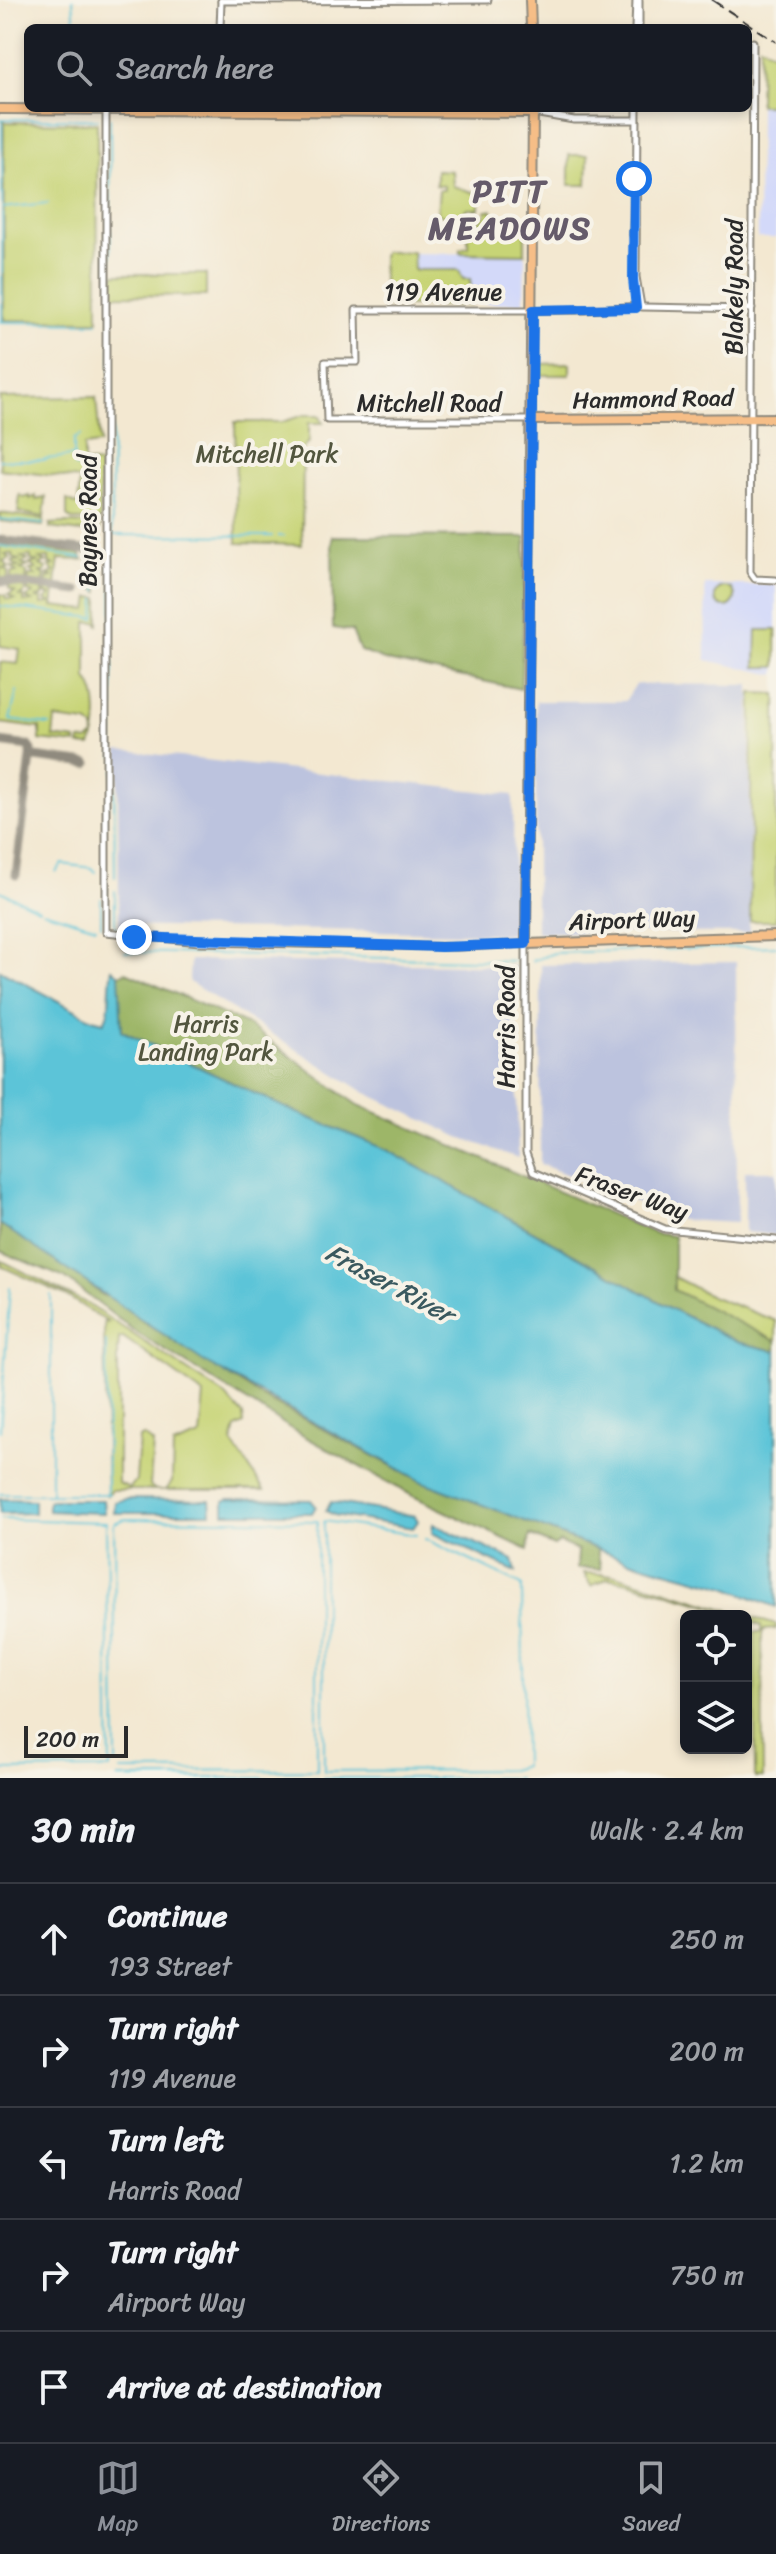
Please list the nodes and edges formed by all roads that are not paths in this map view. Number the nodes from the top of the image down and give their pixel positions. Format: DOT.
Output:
graph roads {
  1 [pos="221,0"];
  2 [pos="328,0"];
  3 [pos="488,0"];
  4 [pos="532,0"];
  5 [pos="637,0"];
  6 [pos="220,24"];
  7 [pos="532,24"];
  8 [pos="637,24"];
  9 [pos="753,42"];
  10 [pos="0,109"];
  11 [pos="24,109"];
  12 [pos="106,112"];
  13 [pos="531,112"];
  14 [pos="536,112"];
  15 [pos="637,112"];
  16 [pos="636,120"];
  17 [pos="639,309"];
  18 [pos="752,309"];
  19 [pos="531,310"];
  20 [pos="531,413"];
  21 [pos="752,418"];
  22 [pos="776,418"];
  23 [pos="327,420"];
  24 [pos="776,580"];
  25 [pos="106,932"];
  26 [pos="776,936"];
  27 [pos="526,944"];
  28 [pos="529,1167"];
  29 [pos="776,1240"];
  1 -- 2 [label="street"];
  1 -- 6 [label="street"];
  2 -- 3 [label="street"];
  4 -- 7 [label="main road"];
  5 -- 8 [label="street"];
  9 -- 18 [label="street, Blakely Road"];
  10 -- 11 [label="main road"];
  12 -- 25 [label="street, Baynes Road"];
  13 -- 19 [label="main road, Harris Road"];
  14 -- 16 [label="street"];
  15 -- 16 [label="street"];
  16 -- 17 [label="street"];
  17 -- 18 [label="street, 119 Avenue"];
  17 -- 19 [label="street, 119 Avenue"];
  18 -- 21 [label="street, Blakely Road"];
  19 -- 20 [label="main road, Harris Road"];
  19 -- 23 [label="street, 119 Avenue"];
  20 -- 21 [label="main road, Hammond Road"];
  20 -- 23 [label="street, Mitchell Road"];
  20 -- 27 [label="main road, Harris Road"];
  21 -- 22 [label="main road, Hammond Road"];
  21 -- 24 [label="street, Blakely Road"];
  25 -- 27 [label="street, Airport Way"];
  26 -- 27 [label="main road, Airport Way"];
  27 -- 28 [label="street, Harris Road"];
  28 -- 29 [label="street, Fraser Way"];
}
